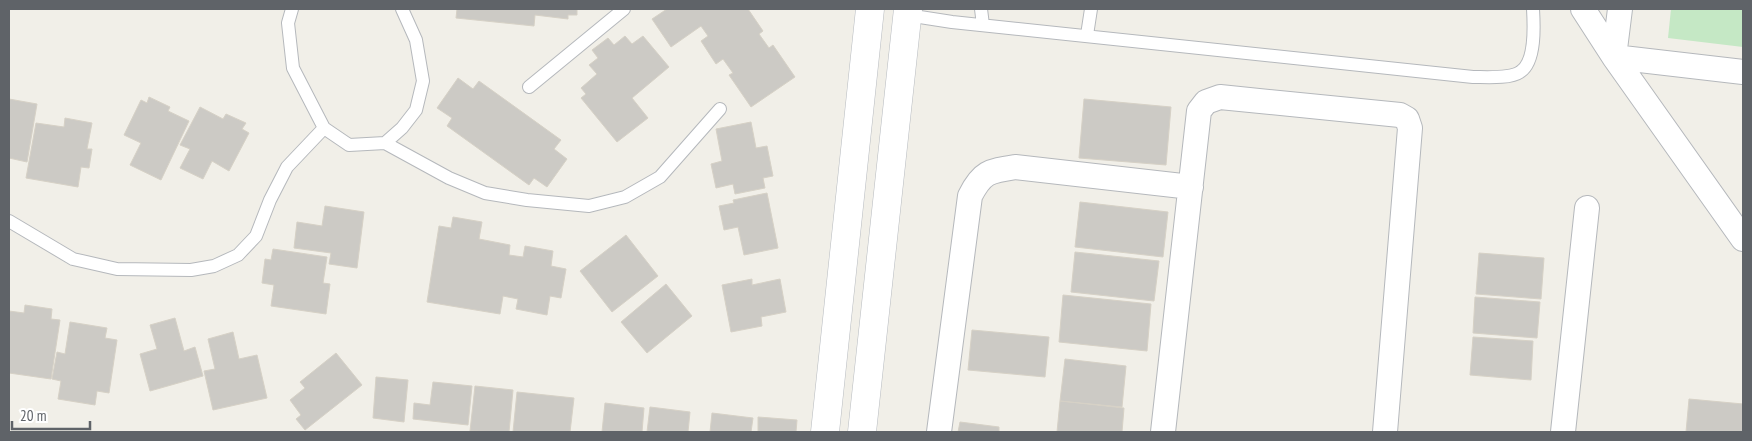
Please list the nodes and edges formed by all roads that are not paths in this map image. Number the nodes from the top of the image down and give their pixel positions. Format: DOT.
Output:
graph roads {
  1 [pos="292,9"];
  2 [pos="402,9"];
  3 [pos="624,9"];
  4 [pos="870,9"];
  5 [pos="982,9"];
  6 [pos="1091,9"];
  7 [pos="1533,9"];
  8 [pos="1582,9"];
  9 [pos="1620,9"];
  10 [pos="908,12"];
  11 [pos="983,25"];
  12 [pos="1086,36"];
  13 [pos="1614,57"];
  14 [pos="1743,72"];
  15 [pos="529,87"];
  16 [pos="720,108"];
  17 [pos="324,128"];
  18 [pos="385,143"];
  19 [pos="1191,186"];
  20 [pos="1587,208"];
  21 [pos="9,221"];
  22 [pos="1743,239"];
  23 [pos="825,432"];
  24 [pos="862,432"];
  25 [pos="939,432"];
  26 [pos="1163,432"];
  27 [pos="1385,432"];
  28 [pos="1563,432"];
  1 -- 17 [label="lane"];
  2 -- 18 [label="lane"];
  3 -- 15 [label="lane"];
  4 -- 23 [label="main road"];
  5 -- 11 [label="lane"];
  6 -- 12 [label="lane"];
  7 -- 12 [label="lane"];
  8 -- 13 [label="street"];
  9 -- 13 [label="street"];
  10 -- 11 [label="lane"];
  10 -- 24 [label="main road"];
  11 -- 12 [label="lane"];
  13 -- 14 [label="street"];
  13 -- 22 [label="street"];
  16 -- 18 [label="lane"];
  17 -- 18 [label="lane"];
  17 -- 21 [label="lane"];
  19 -- 25 [label="street"];
  19 -- 26 [label="street"];
  19 -- 27 [label="street"];
  20 -- 28 [label="street"];
}
